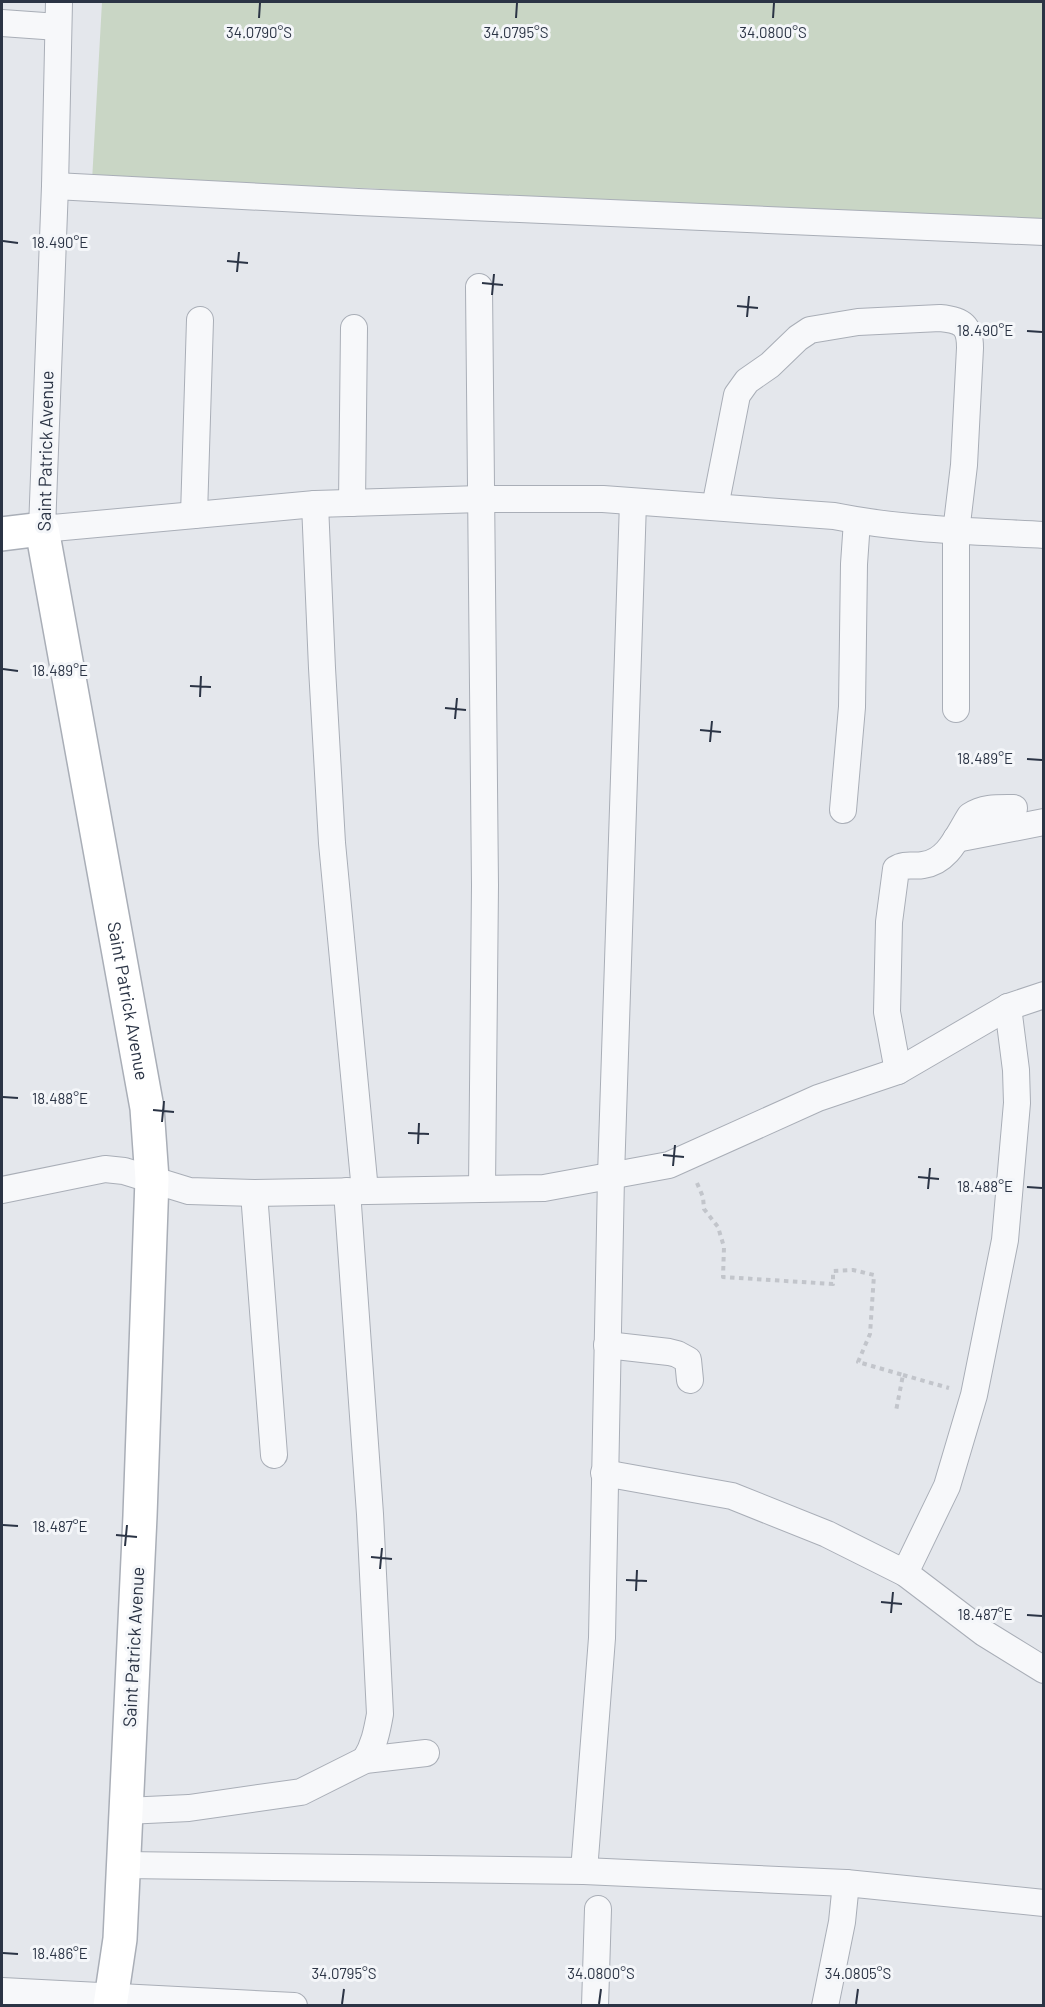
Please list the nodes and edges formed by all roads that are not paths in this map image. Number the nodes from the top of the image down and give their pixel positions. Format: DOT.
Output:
graph roads {
  1 [pos="59,2"];
  2 [pos="2,23"];
  3 [pos="58,27"];
  4 [pos="55,186"];
  5 [pos="1044,232"];
  6 [pos="479,286"];
  7 [pos="200,320"];
  8 [pos="354,328"];
  9 [pos="481,499"];
  10 [pos="633,502"];
  11 [pos="352,503"];
  12 [pos="315,504"];
  13 [pos="715,507"];
  14 [pos="194,515"];
  15 [pos="857,521"];
  16 [pos="42,529"];
  17 [pos="957,532"];
  18 [pos="2,534"];
  19 [pos="1044,535"];
  20 [pos="956,709"];
  21 [pos="1014,808"];
  22 [pos="843,810"];
  23 [pos="1044,822"];
  24 [pos="956,839"];
  25 [pos="1044,995"];
  26 [pos="1008,1007"];
  27 [pos="898,1071"];
  28 [pos="611,1176"];
  29 [pos="152,1179"];
  30 [pos="482,1189"];
  31 [pos="2,1190"];
  32 [pos="356,1191"];
  33 [pos="254,1193"];
  34 [pos="607,1345"];
  35 [pos="690,1380"];
  36 [pos="274,1455"];
  37 [pos="604,1473"];
  38 [pos="905,1573"];
  39 [pos="1044,1670"];
  40 [pos="426,1753"];
  41 [pos="365,1760"];
  42 [pos="126,1811"];
  43 [pos="124,1865"];
  44 [pos="584,1871"];
  45 [pos="846,1883"];
  46 [pos="1044,1903"];
  47 [pos="598,1909"];
  48 [pos="2,1991"];
  49 [pos="111,2001"];
  50 [pos="291,2005"];
  51 [pos="595,2006"];
  52 [pos="825,2006"];
  1 -- 3 [label="street, Saint Patrick Avenue"];
  2 -- 3 [label="street"];
  3 -- 4 [label="street, Saint Patrick Avenue"];
  4 -- 5 [label="street"];
  4 -- 16 [label="street, Saint Patrick Avenue"];
  6 -- 9 [label="street"];
  7 -- 14 [label="street"];
  8 -- 11 [label="street"];
  9 -- 10 [label="street"];
  9 -- 11 [label="street"];
  9 -- 30 [label="street"];
  10 -- 13 [label="street"];
  10 -- 28 [label="street"];
  11 -- 12 [label="street"];
  12 -- 14 [label="street"];
  12 -- 32 [label="street"];
  13 -- 15 [label="street"];
  13 -- 17 [label="street"];
  14 -- 16 [label="street"];
  15 -- 17 [label="street"];
  15 -- 22 [label="street"];
  16 -- 18 [label="street"];
  16 -- 29 [label="street, Saint Patrick Avenue"];
  17 -- 19 [label="street"];
  17 -- 20 [label="street"];
  21 -- 24 [label="street"];
  23 -- 24 [label="street"];
  24 -- 27 [label="street"];
  25 -- 26 [label="street"];
  26 -- 27 [label="street"];
  26 -- 38 [label="street"];
  27 -- 28 [label="street"];
  28 -- 30 [label="street"];
  28 -- 34 [label="street"];
  29 -- 31 [label="street"];
  29 -- 33 [label="street"];
  29 -- 42 [label="street, Saint Patrick Avenue"];
  30 -- 32 [label="street"];
  32 -- 33 [label="street"];
  32 -- 41 [label="street"];
  33 -- 36 [label="street"];
  34 -- 35 [label="street"];
  34 -- 37 [label="street"];
  37 -- 38 [label="street"];
  37 -- 44 [label="street"];
  38 -- 39 [label="street"];
  40 -- 41 [label="street"];
  41 -- 42 [label="street"];
  42 -- 43 [label="street, Saint Patrick Avenue"];
  43 -- 44 [label="street"];
  43 -- 49 [label="street, Saint Patrick Avenue"];
  44 -- 45 [label="street"];
  45 -- 46 [label="street"];
  45 -- 52 [label="street"];
  47 -- 51 [label="street"];
  48 -- 49 [label="street"];
  49 -- 50 [label="street"];
}
